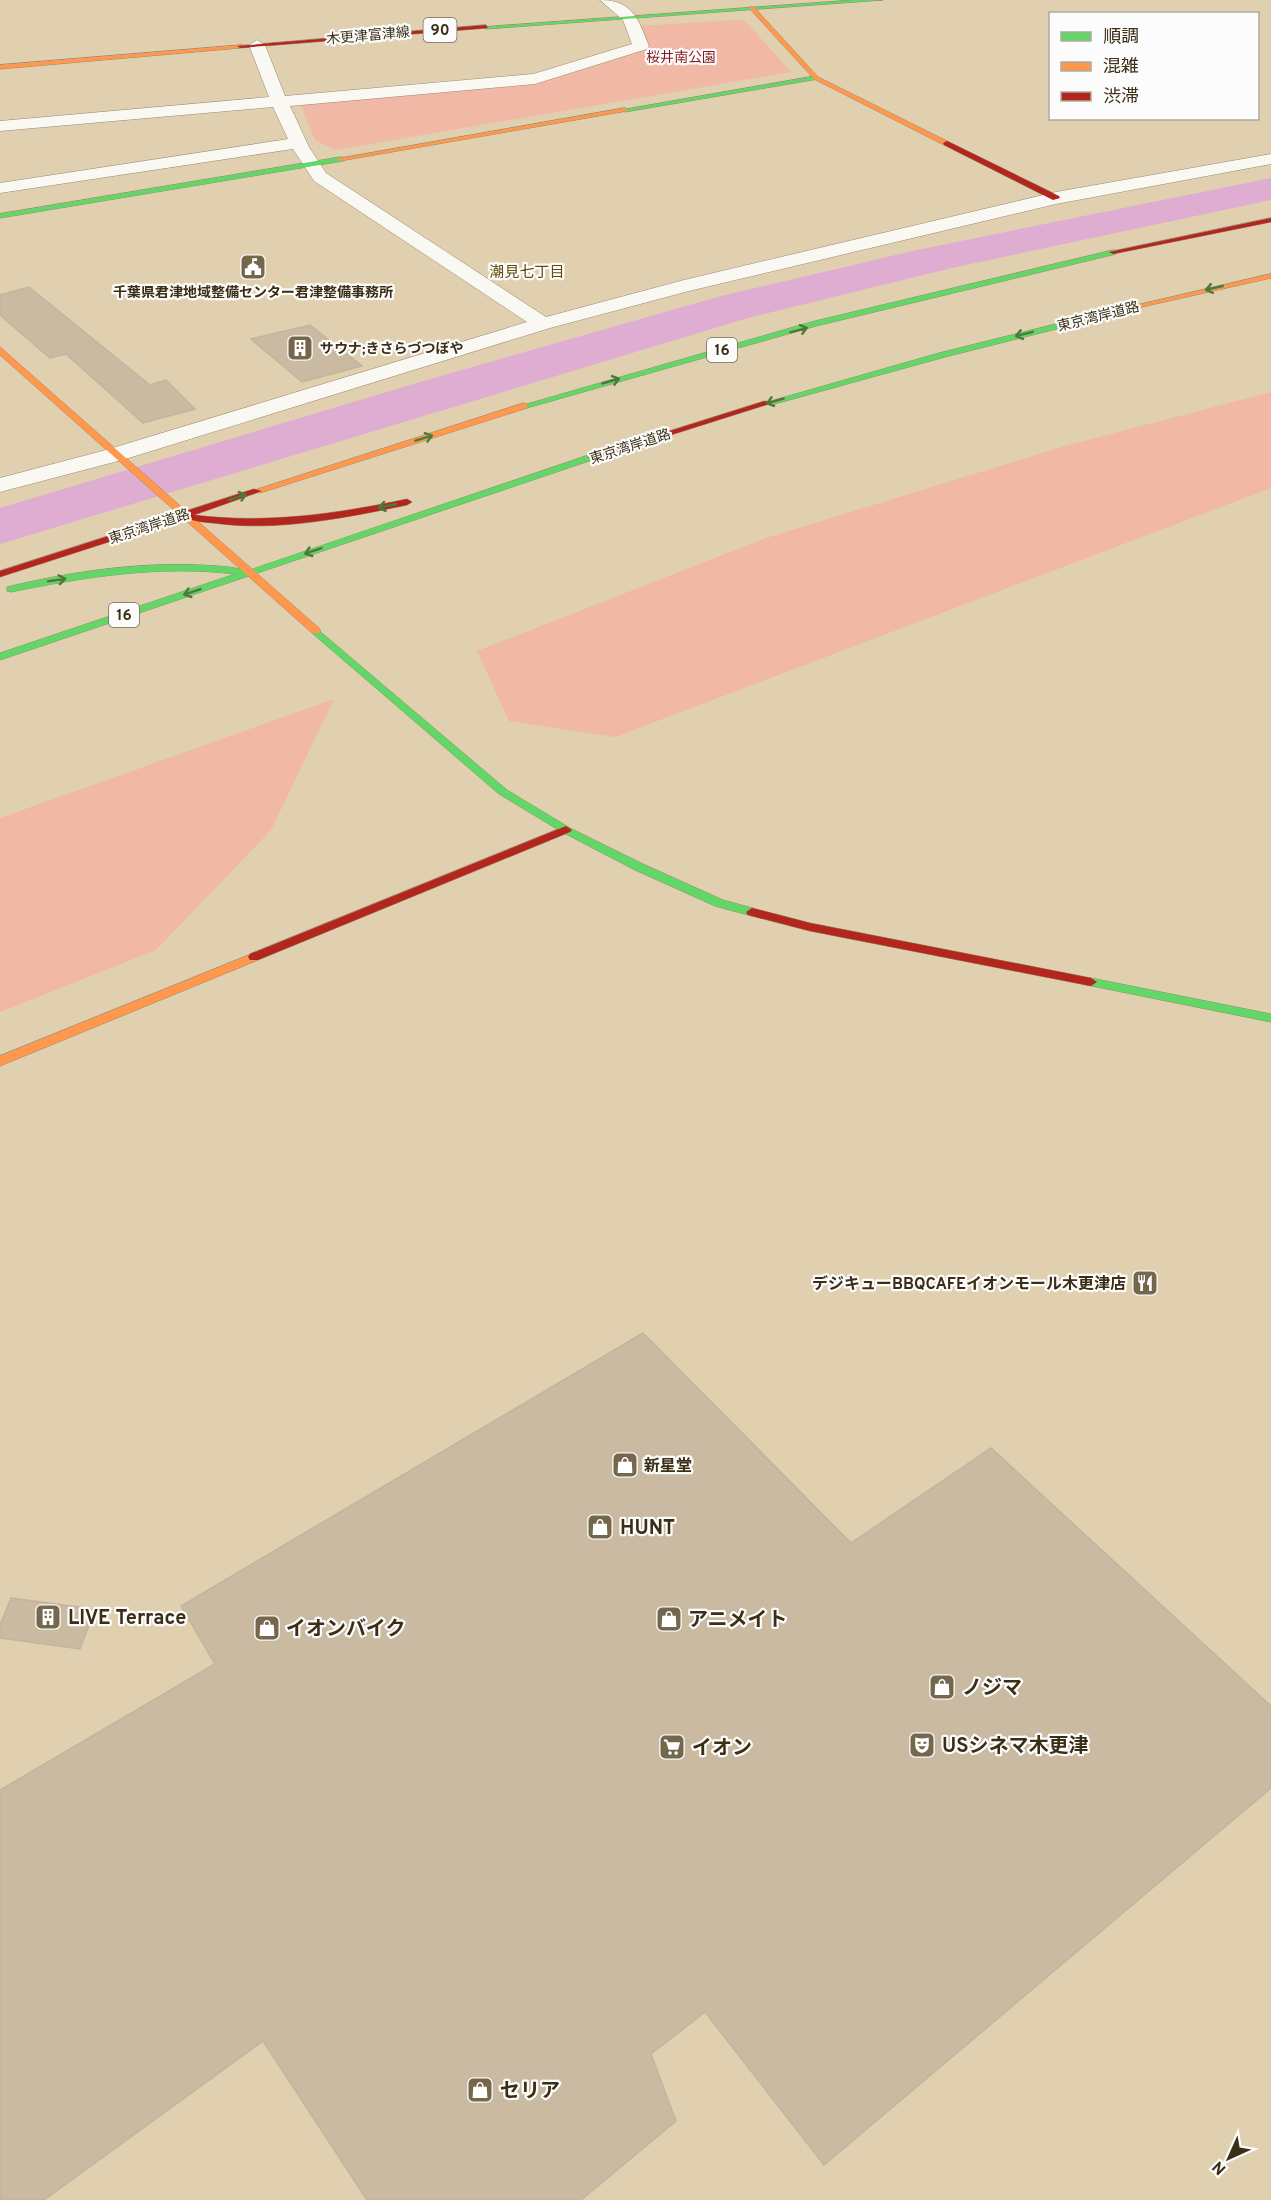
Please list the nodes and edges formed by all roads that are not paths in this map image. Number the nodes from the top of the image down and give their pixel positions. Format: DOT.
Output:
graph roads {
  1 [pos="608,0"];
  2 [pos="880,0"];
  3 [pos="752,8"];
  4 [pos="630,18"];
  5 [pos="257,45"];
  6 [pos="0,67"];
  7 [pos="816,78"];
  8 [pos="279,100"];
  9 [pos="0,126"];
  10 [pos="299,143"];
  11 [pos="1271,159"];
  12 [pos="310,164"];
  13 [pos="0,188"];
  14 [pos="1056,198"];
  15 [pos="0,216"];
  16 [pos="1271,220"];
  17 [pos="1271,276"];
  18 [pos="543,324"];
  19 [pos="0,350"];
  20 [pos="667,434"];
  21 [pos="114,455"];
  22 [pos="0,485"];
  23 [pos="437,495"];
  24 [pos="416,500"];
  25 [pos="183,515"];
  26 [pos="248,573"];
  27 [pos="0,574"];
  28 [pos="0,591"];
  29 [pos="0,657"];
  30 [pos="566,830"];
  31 [pos="1271,1018"];
  32 [pos="0,1061"];
  1 -- 4 [label="street"];
  2 -- 3 [label="main road, 木更津富津線 / 90"];
  3 -- 4 [label="main road, 木更津富津線 / 90"];
  3 -- 7 [label="main road"];
  4 -- 5 [label="main road, 木更津富津線 / 90"];
  4 -- 8 [label="street"];
  5 -- 6 [label="main road, 木更津富津線 / 90"];
  5 -- 8 [label="street"];
  7 -- 12 [label="main road"];
  7 -- 14 [label="main road"];
  8 -- 9 [label="street"];
  8 -- 10 [label="street"];
  10 -- 12 [label="street"];
  10 -- 13 [label="street"];
  11 -- 14 [label="street"];
  12 -- 15 [label="main road"];
  12 -- 18 [label="street"];
  14 -- 18 [label="street"];
  25 -- 16 [label="main road, 東京湾岸道路 / 16, one-way"];
  17 -- 20 [label="main road, 東京湾岸道路 / 16, one-way"];
  18 -- 21 [label="street"];
  19 -- 21 [label="main road"];
  20 -- 23 [label="main road"];
  20 -- 26 [label="main road, 東京湾岸道路 / 16, one-way"];
  21 -- 22 [label="street"];
  21 -- 25 [label="main road"];
  24 -- 25 [label="main road, one-way"];
  25 -- 26 [label="main road"];
  25 -- 27 [label="main road, 東京湾岸道路 / 16"];
  28 -- 26 [label="main road, one-way"];
  26 -- 29 [label="main road, 東京湾岸道路 / 16, one-way"];
  26 -- 30 [label="main road"];
  30 -- 31 [label="main road"];
  30 -- 32 [label="main road"];
}
